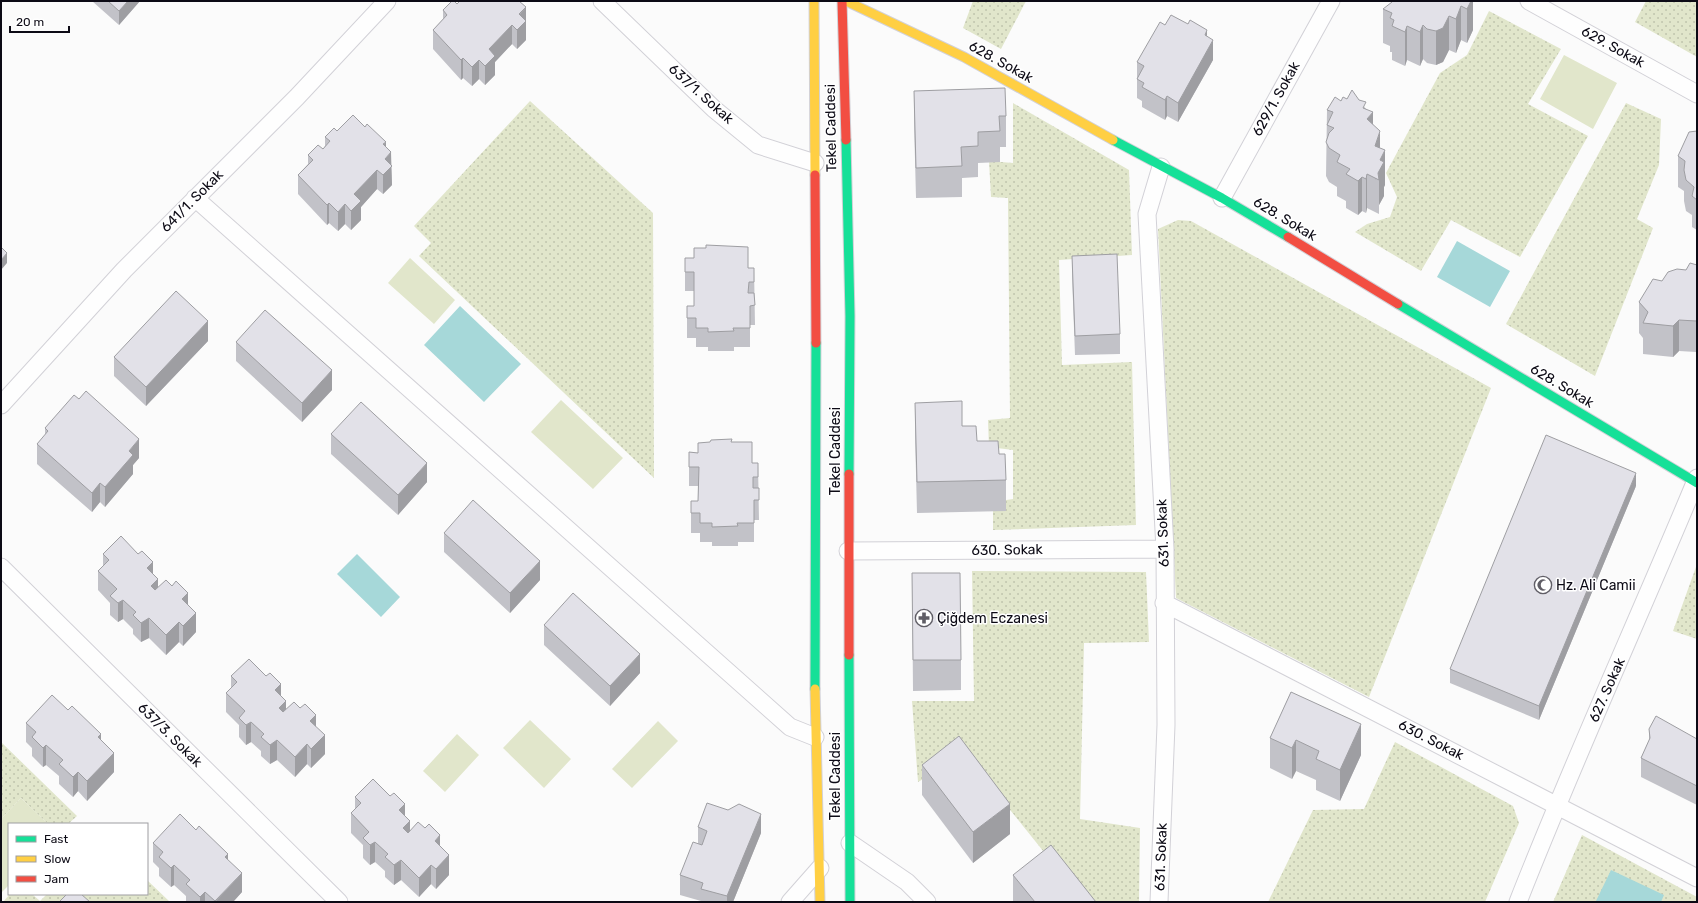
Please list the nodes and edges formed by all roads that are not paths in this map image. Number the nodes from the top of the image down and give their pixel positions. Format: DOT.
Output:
graph roads {
  1 [pos="388,1"];
  2 [pos="602,1"];
  3 [pos="814,1"];
  4 [pos="842,1"];
  5 [pos="846,1"];
  6 [pos="1331,1"];
  7 [pos="1529,1"];
  8 [pos="1697,94"];
  9 [pos="814,163"];
  10 [pos="1161,167"];
  11 [pos="195,198"];
  12 [pos="1222,198"];
  13 [pos="1,405"];
  14 [pos="1696,481"];
  15 [pos="1165,549"];
  16 [pos="848,551"];
  17 [pos="1,567"];
  18 [pos="1164,603"];
  19 [pos="815,737"];
  20 [pos="1556,805"];
  21 [pos="850,843"];
  22 [pos="820,868"];
  23 [pos="1697,878"];
  24 [pos="339,902"];
  25 [pos="790,902"];
  26 [pos="820,902"];
  27 [pos="850,902"];
  28 [pos="927,902"];
  29 [pos="1160,902"];
  30 [pos="1518,902"];
  1 -- 11 [label="street, 641/1. Sokak"];
  2 -- 9 [label="street, 637/1. Sokak"];
  3 -- 9 [label="main road"];
  4 -- 16 [label="main road, Tekel Caddesi"];
  5 -- 10 [label="main road, 628. Sokak"];
  6 -- 12 [label="street, 629/1. Sokak"];
  7 -- 8 [label="street, 629. Sokak"];
  9 -- 19 [label="main road"];
  10 -- 12 [label="main road, 628. Sokak"];
  10 -- 15 [label="street, 631. Sokak"];
  11 -- 13 [label="street, 641/1. Sokak"];
  11 -- 19 [label="street"];
  12 -- 14 [label="main road, 628. Sokak"];
  14 -- 20 [label="street, 627. Sokak"];
  15 -- 16 [label="street, 630. Sokak"];
  15 -- 18 [label="street, 631. Sokak"];
  16 -- 21 [label="main road, Tekel Caddesi"];
  17 -- 24 [label="street, 637/3. Sokak"];
  18 -- 20 [label="street, 630. Sokak"];
  18 -- 29 [label="street, 631. Sokak"];
  19 -- 22 [label="main road"];
  20 -- 23 [label="street, 630. Sokak"];
  20 -- 30 [label="street, 627. Sokak"];
  21 -- 27 [label="main road, Tekel Caddesi"];
  21 -- 28 [label="street"];
  22 -- 25 [label="street"];
  22 -- 26 [label="main road"];
}
